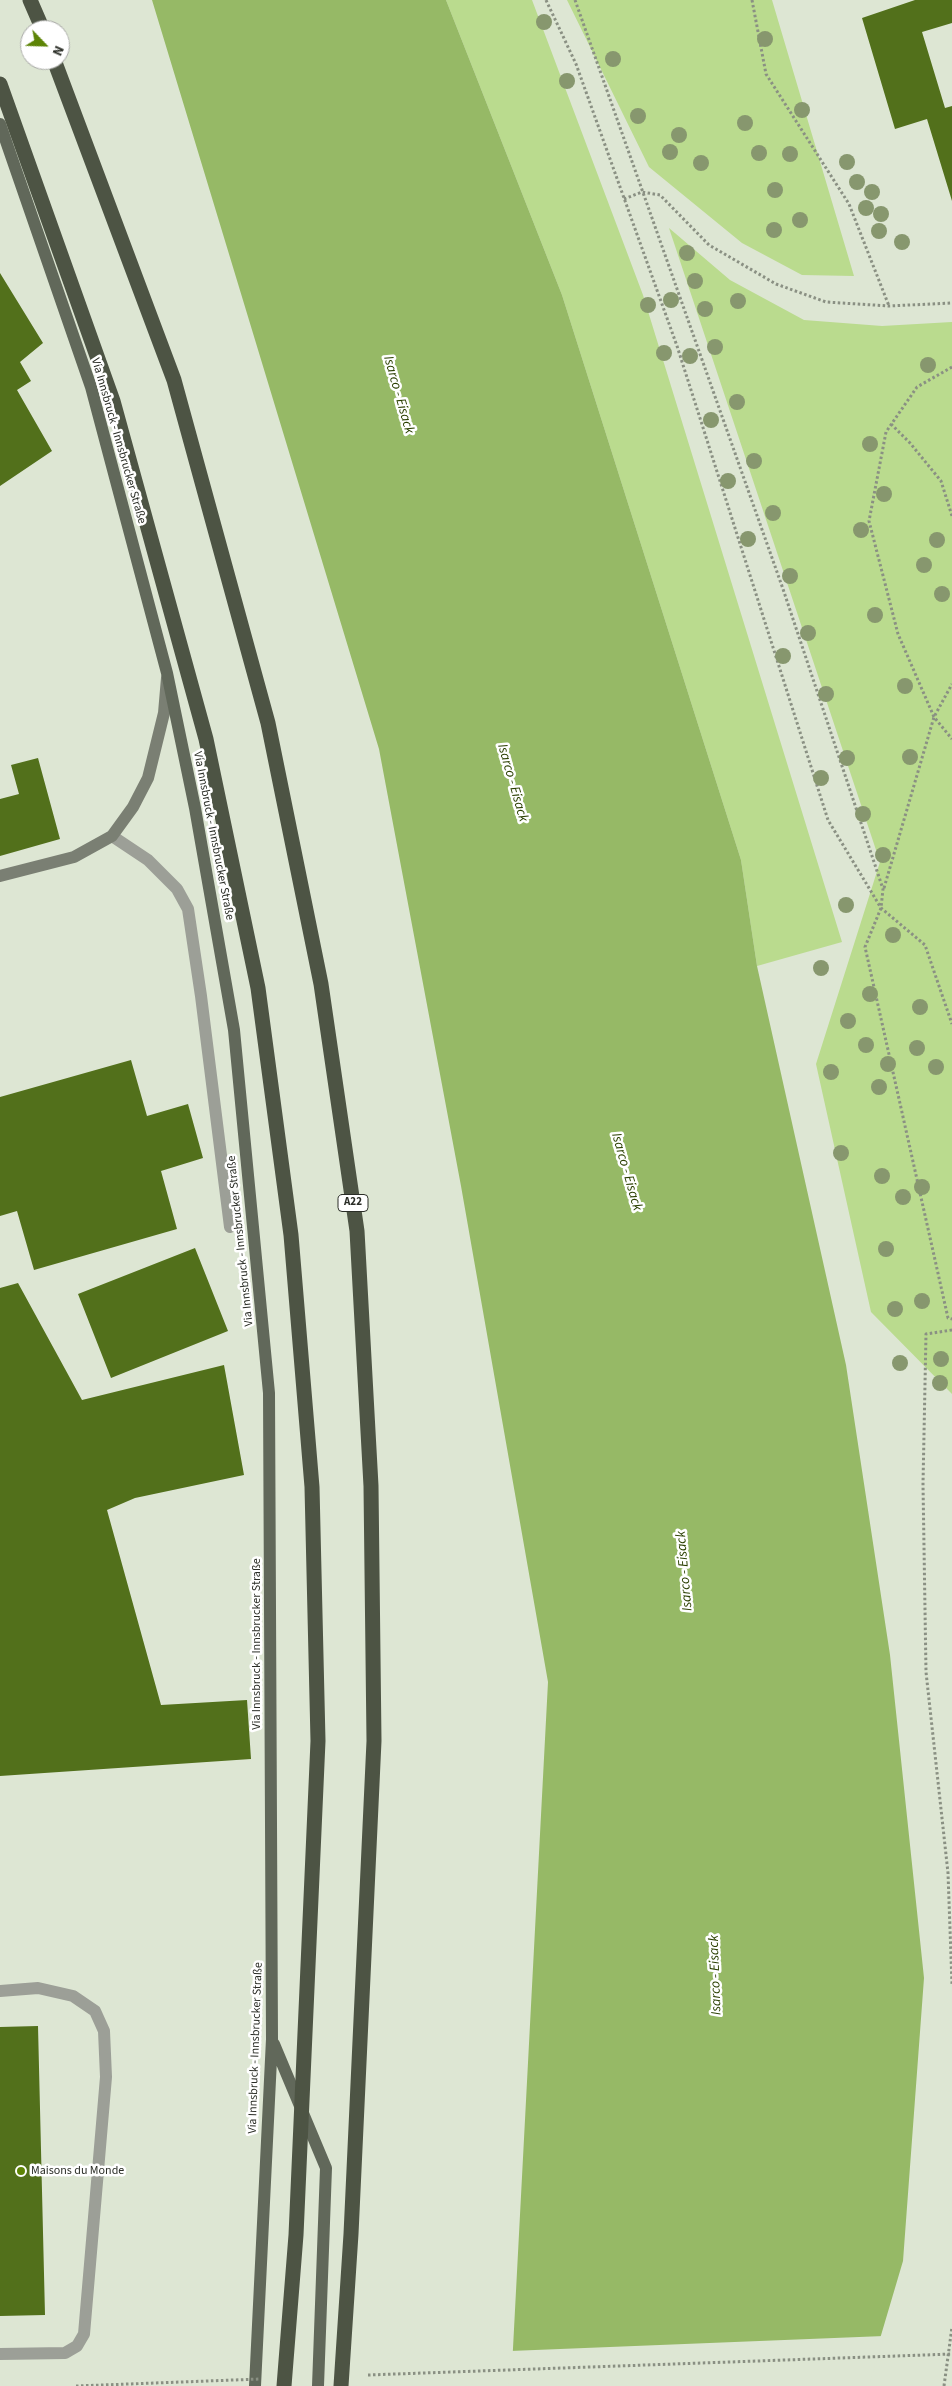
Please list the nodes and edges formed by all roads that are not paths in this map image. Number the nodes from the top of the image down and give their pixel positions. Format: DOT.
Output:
graph roads {
  1 [pos="30,0"];
  2 [pos="39,20"];
  3 [pos="58,70"];
  4 [pos="0,84"];
  5 [pos="0,124"];
  6 [pos="167,673"];
  7 [pos="112,836"];
  8 [pos="0,876"];
  9 [pos="230,1227"];
  10 [pos="0,1991"];
  11 [pos="272,2040"];
  12 [pos="0,2354"];
  13 [pos="259,2383"];
  14 [pos="284,2386"];
  15 [pos="318,2386"];
  16 [pos="341,2386"];
  1 -- 2 [label="highway"];
  3 -- 16 [label="highway, A22, bridge"];
  4 -- 14 [label="highway, bridge"];
  5 -- 6 [label="main road, Via Innsbruck - Innsbrucker Straße"];
  6 -- 7 [label="main road"];
  6 -- 11 [label="main road, Via Innsbruck - Innsbrucker Straße"];
  7 -- 8 [label="main road"];
  7 -- 9 [label="lane"];
  10 -- 12 [label="lane"];
  11 -- 13 [label="main road, Via Innsbruck - Innsbrucker Straße"];
  11 -- 15 [label="main road"];
}
